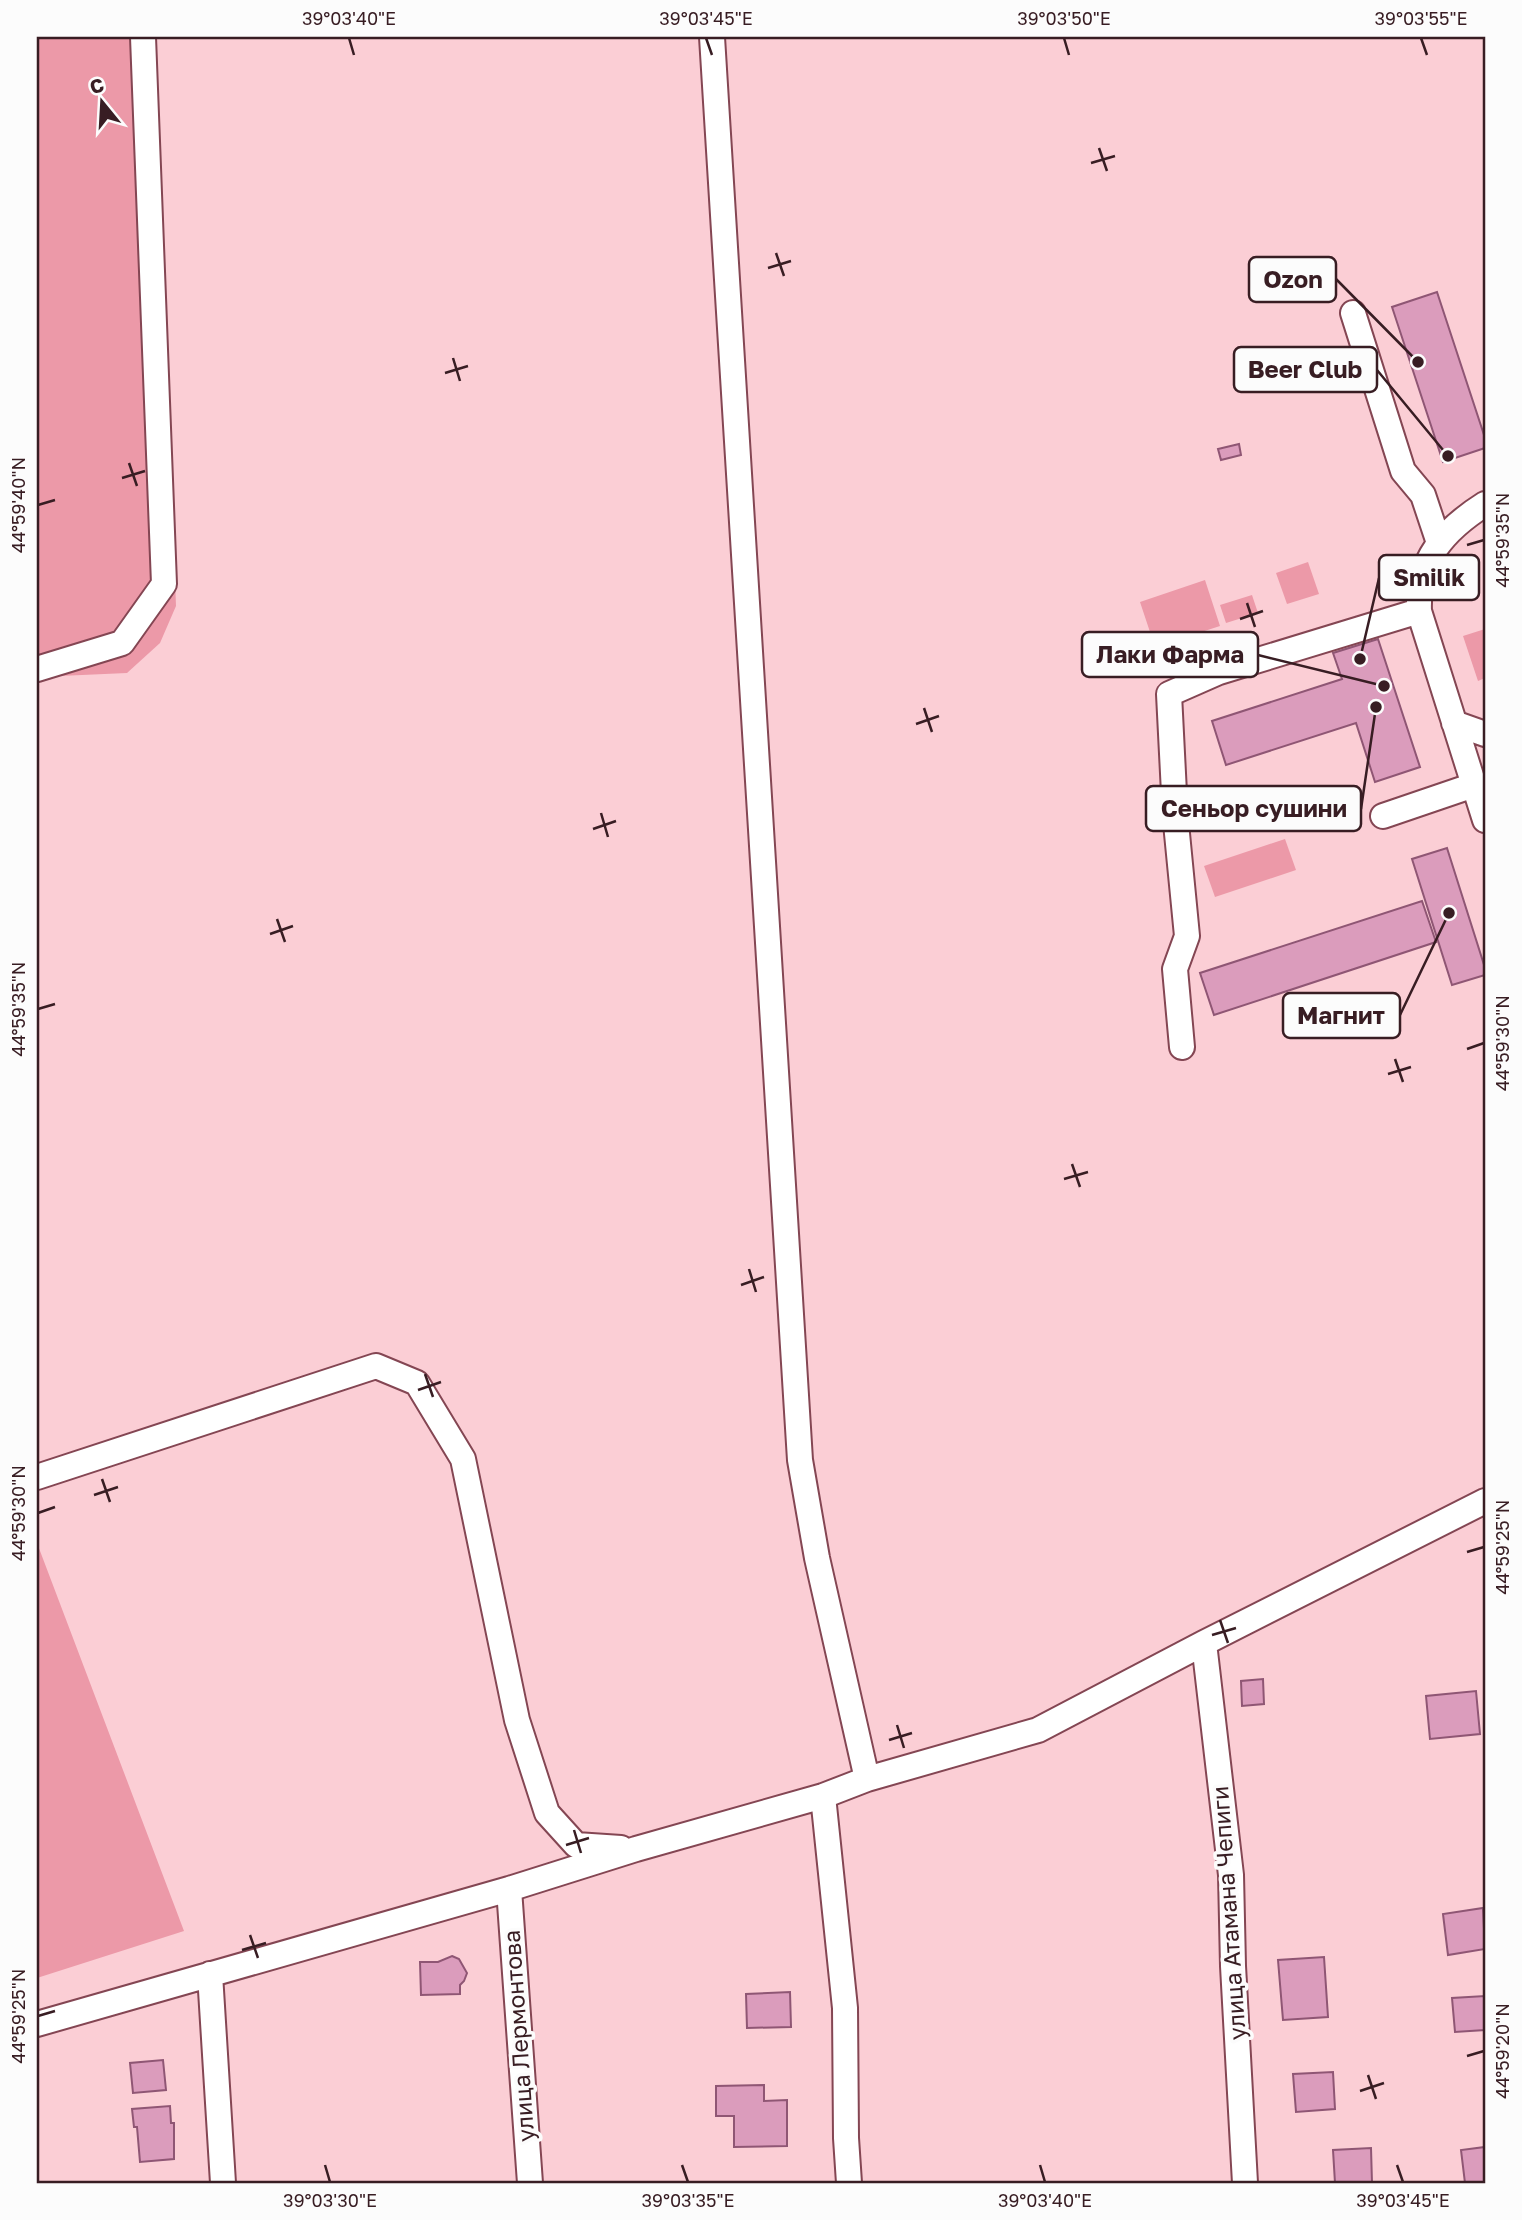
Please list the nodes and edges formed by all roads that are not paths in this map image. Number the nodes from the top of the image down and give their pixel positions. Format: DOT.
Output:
graph roads {
  1 [pos="143,37"];
  2 [pos="712,37"];
  3 [pos="1353,313"];
  4 [pos="1485,504"];
  5 [pos="1439,543"];
  6 [pos="1419,611"];
  7 [pos="37,669"];
  8 [pos="1454,723"];
  9 [pos="1485,734"];
  10 [pos="1474,785"];
  11 [pos="1383,816"];
  12 [pos="1485,820"];
  13 [pos="1182,1047"];
  14 [pos="37,1477"];
  15 [pos="1485,1501"];
  16 [pos="1205,1643"];
  17 [pos="867,1779"];
  18 [pos="823,1796"];
  19 [pos="636,1849"];
  20 [pos="509,1888"];
  21 [pos="210,1974"];
  22 [pos="37,2025"];
  23 [pos="223,2183"];
  24 [pos="530,2183"];
  25 [pos="849,2183"];
  26 [pos="1245,2183"];
  1 -- 7 [label="street"];
  2 -- 17 [label="street"];
  3 -- 5 [label="street"];
  4 -- 5 [label="street"];
  5 -- 6 [label="street"];
  6 -- 8 [label="street"];
  6 -- 13 [label="street"];
  8 -- 9 [label="street"];
  8 -- 10 [label="street"];
  10 -- 11 [label="street"];
  10 -- 12 [label="street"];
  14 -- 19 [label="street"];
  15 -- 16 [label="street"];
  16 -- 17 [label="street"];
  16 -- 26 [label="street, улица Атамана Чепиги"];
  17 -- 18 [label="street"];
  18 -- 19 [label="street"];
  18 -- 25 [label="street"];
  19 -- 20 [label="street"];
  20 -- 21 [label="street"];
  20 -- 24 [label="street, улица Лермонтова"];
  21 -- 22 [label="street"];
  21 -- 23 [label="street"];
}
